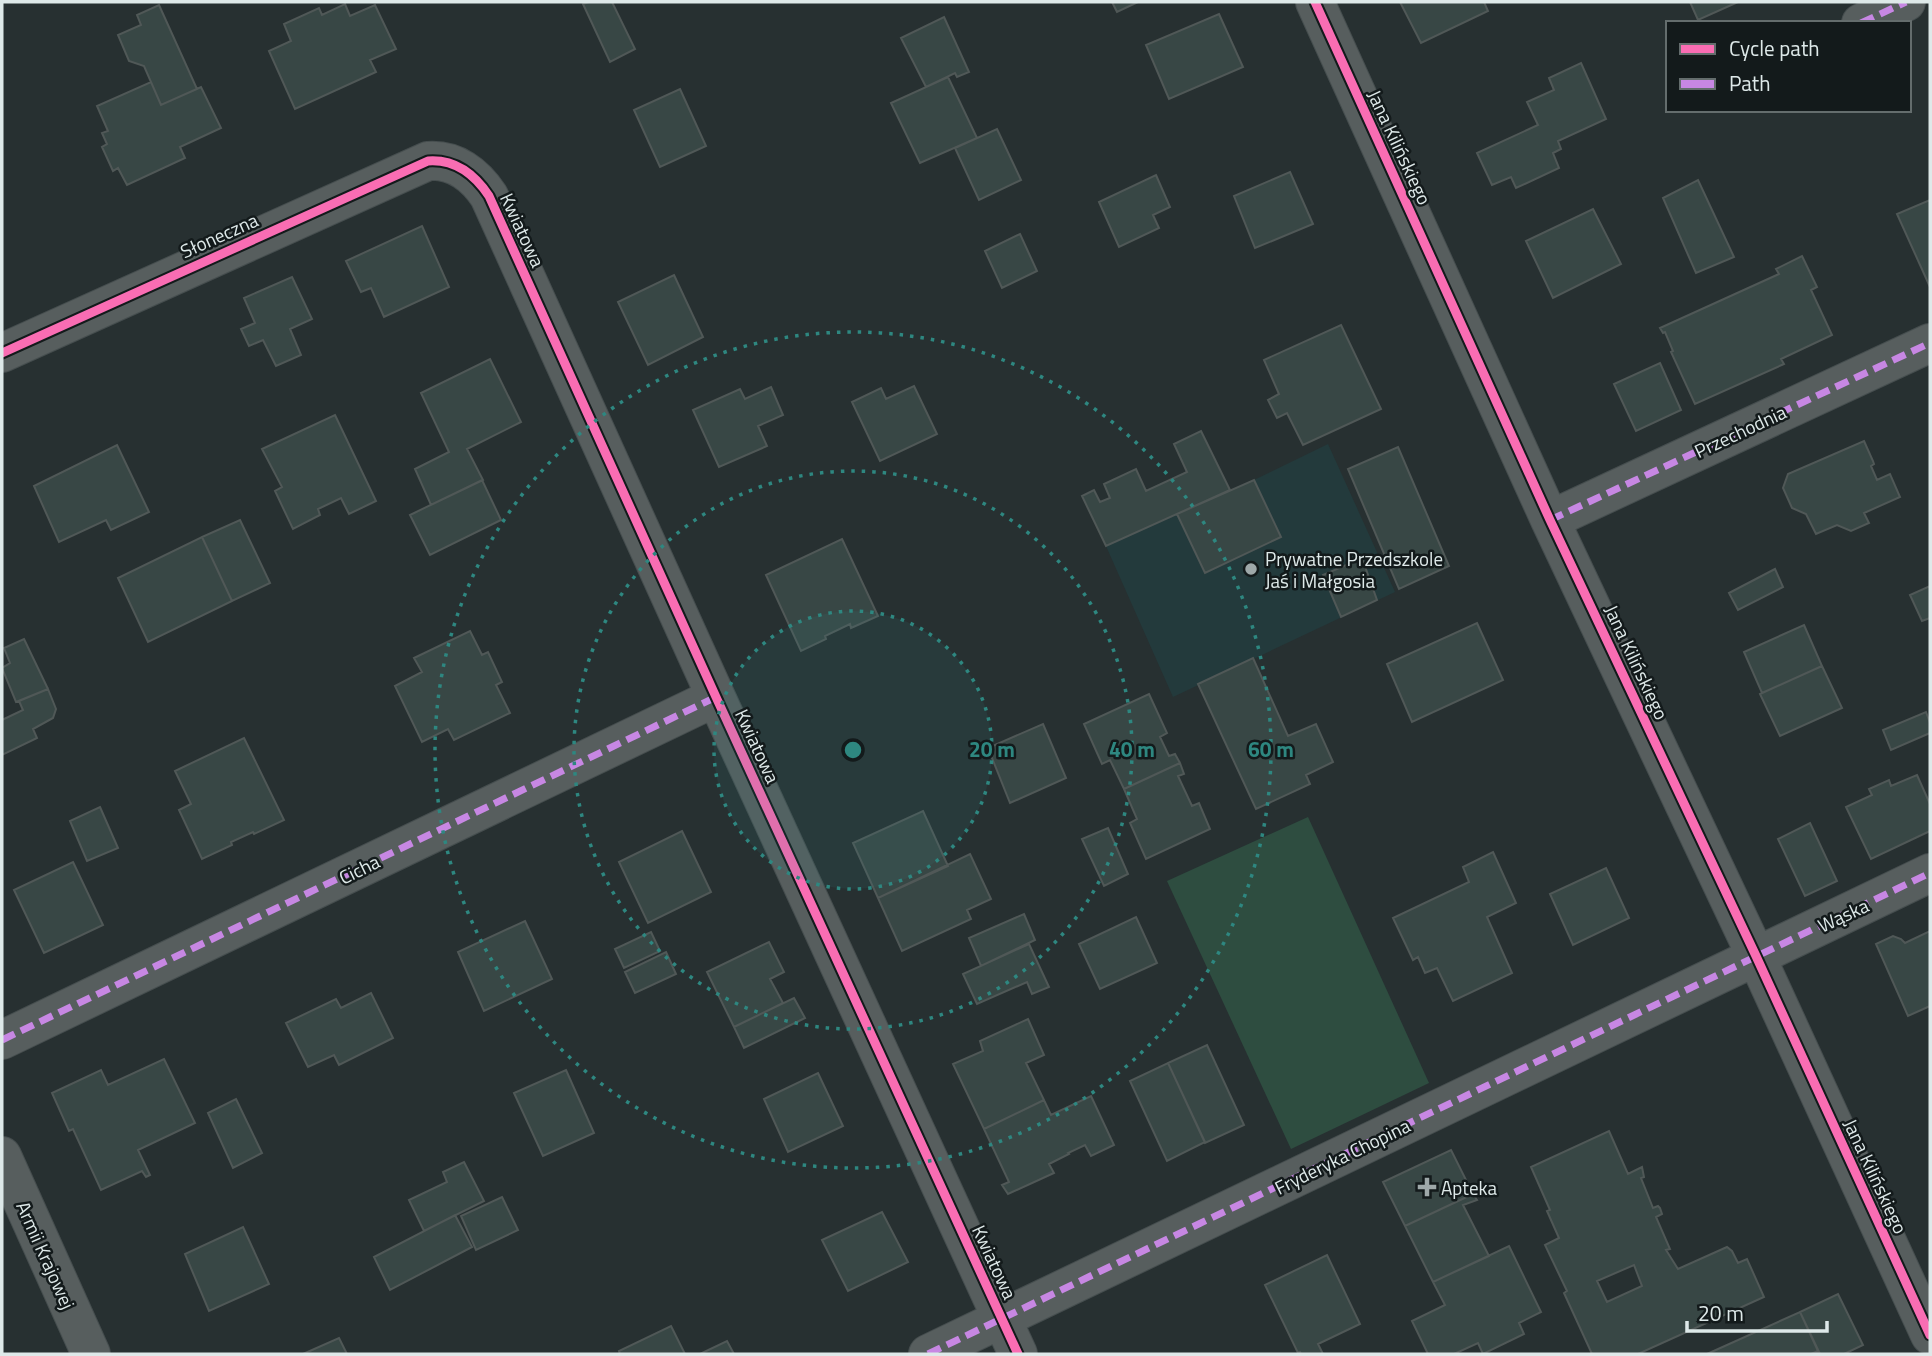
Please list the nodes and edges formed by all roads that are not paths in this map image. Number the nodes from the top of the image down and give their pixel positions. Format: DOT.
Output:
graph roads {
  1 [pos="1315,2"];
  2 [pos="1906,2"];
  3 [pos="1865,21"];
  4 [pos="453,165"];
  5 [pos="1930,343"];
  6 [pos="2,353"];
  7 [pos="1550,520"];
  8 [pos="716,697"];
  9 [pos="1930,873"];
  10 [pos="1756,956"];
  11 [pos="2,1040"];
  12 [pos="2,1156"];
  13 [pos="1002,1320"];
  14 [pos="1930,1335"];
  15 [pos="91,1354"];
  16 [pos="928,1354"];
  17 [pos="1018,1354"];
  1 -- 7 [label="street, Jana Kilińskiego"];
  2 -- 3 [label="street"];
  4 -- 6 [label="street, Słoneczna"];
  4 -- 8 [label="street, Kwiatowa"];
  5 -- 7 [label="street, Przechodnia"];
  7 -- 10 [label="street, Jana Kilińskiego"];
  8 -- 11 [label="street, Cicha"];
  8 -- 13 [label="street, Kwiatowa"];
  9 -- 10 [label="street, Wąska"];
  10 -- 13 [label="street, Fryderyka Chopina"];
  10 -- 14 [label="street, Jana Kilińskiego"];
  12 -- 15 [label="street, Armii Krajowej"];
  13 -- 16 [label="street, Fryderyka Chopina"];
  13 -- 17 [label="street, Kwiatowa"];
}
